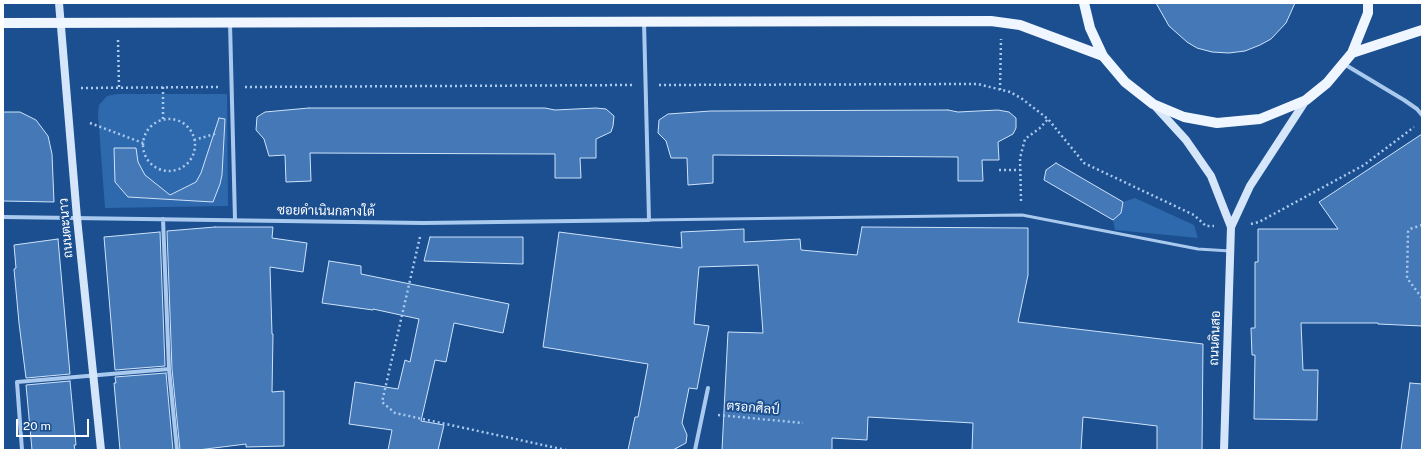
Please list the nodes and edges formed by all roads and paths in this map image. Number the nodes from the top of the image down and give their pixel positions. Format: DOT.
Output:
graph roads {
  1 [pos="59,3"];
  2 [pos="1084,3"];
  3 [pos="1368,3"];
  4 [pos="644,22"];
  5 [pos="1001,22"];
  6 [pos="3,23"];
  7 [pos="61,23"];
  8 [pos="230,23"];
  9 [pos="118,24"];
  10 [pos="1422,30"];
  11 [pos="1352,53"];
  12 [pos="1103,56"];
  13 [pos="1344,64"];
  14 [pos="646,85"];
  15 [pos="163,87"];
  16 [pos="232,87"];
  17 [pos="89,88"];
  18 [pos="119,88"];
  19 [pos="1000,90"];
  20 [pos="1306,100"];
  21 [pos="1153,104"];
  22 [pos="1422,115"];
  23 [pos="1048,119"];
  24 [pos="163,120"];
  25 [pos="90,123"];
  26 [pos="1416,125"];
  27 [pos="233,129"];
  28 [pos="194,140"];
  29 [pos="143,143"];
  30 [pos="999,170"];
  31 [pos="1020,170"];
  32 [pos="1022,215"];
  33 [pos="3,217"];
  34 [pos="77,218"];
  35 [pos="163,219"];
  36 [pos="235,220"];
  37 [pos="649,220"];
  38 [pos="1259,222"];
  39 [pos="423,223"];
  40 [pos="1422,225"];
  41 [pos="1206,226"];
  42 [pos="1231,227"];
  43 [pos="1230,251"];
  44 [pos="1422,298"];
  45 [pos="169,369"];
  46 [pos="94,376"];
  47 [pos="708,388"];
  48 [pos="702,413"];
  49 [pos="803,423"];
  50 [pos="22,450"];
  51 [pos="100,450"];
  52 [pos="177,450"];
  53 [pos="566,450"];
  54 [pos="695,450"];
  55 [pos="1224,450"];
  1 -- 7 [label="main road, ถนนตะนาว"];
  2 -- 12 [label="main road"];
  3 -- 11 [label="main road"];
  4 -- 5 [label="main road"];
  4 -- 8 [label="main road"];
  4 -- 14 [label="street"];
  5 -- 12 [label="main road"];
  5 -- 19 [label="path"];
  6 -- 7 [label="main road"];
  7 -- 9 [label="main road"];
  7 -- 34 [label="main road, ถนนตะนาว"];
  8 -- 9 [label="main road"];
  8 -- 16 [label="street"];
  9 -- 18 [label="path"];
  10 -- 11 [label="main road"];
  11 -- 13 [label="main road"];
  12 -- 21 [label="main road"];
  13 -- 20 [label="main road"];
  13 -- 22 [label="street"];
  14 -- 16 [label="path"];
  14 -- 19 [label="path"];
  14 -- 37 [label="street"];
  15 -- 16 [label="path"];
  15 -- 18 [label="path"];
  15 -- 24 [label="path"];
  16 -- 27 [label="street"];
  17 -- 18 [label="path"];
  19 -- 23 [label="path"];
  20 -- 21 [label="main road"];
  20 -- 42 [label="main road, ถนนดินสอ"];
  21 -- 42 [label="main road, ถนนดินสอ"];
  23 -- 31 [label="path"];
  23 -- 41 [label="path"];
  24 -- 28 [label="path"];
  24 -- 29 [label="path"];
  25 -- 29 [label="path"];
  26 -- 38 [label="path"];
  27 -- 28 [label="path"];
  27 -- 36 [label="street"];
  28 -- 29 [label="path"];
  30 -- 31 [label="path"];
  31 -- 32 [label="path"];
  32 -- 37 [label="lane"];
  32 -- 43 [label="lane"];
  33 -- 34 [label="street, ซอยดำเนินกลางใต้"];
  34 -- 35 [label="street, ซอยดำเนินกลางใต้"];
  34 -- 46 [label="main road, ถนนตะนาว"];
  35 -- 36 [label="street, ซอยดำเนินกลางใต้"];
  35 -- 45 [label="street"];
  36 -- 39 [label="street, ซอยดำเนินกลางใต้"];
  37 -- 39 [label="street, ซอยดำเนินกลางใต้"];
  39 -- 53 [label="path"];
  40 -- 44 [label="path"];
  42 -- 43 [label="main road, ถนนดินสอ"];
  43 -- 55 [label="main road, ถนนดินสอ"];
  45 -- 46 [label="street"];
  45 -- 52 [label="street"];
  46 -- 50 [label="street"];
  46 -- 51 [label="main road, ถนนตะนาว"];
  47 -- 48 [label="street"];
  48 -- 49 [label="path, ตรอกศิลป์"];
  48 -- 54 [label="street"];
}
